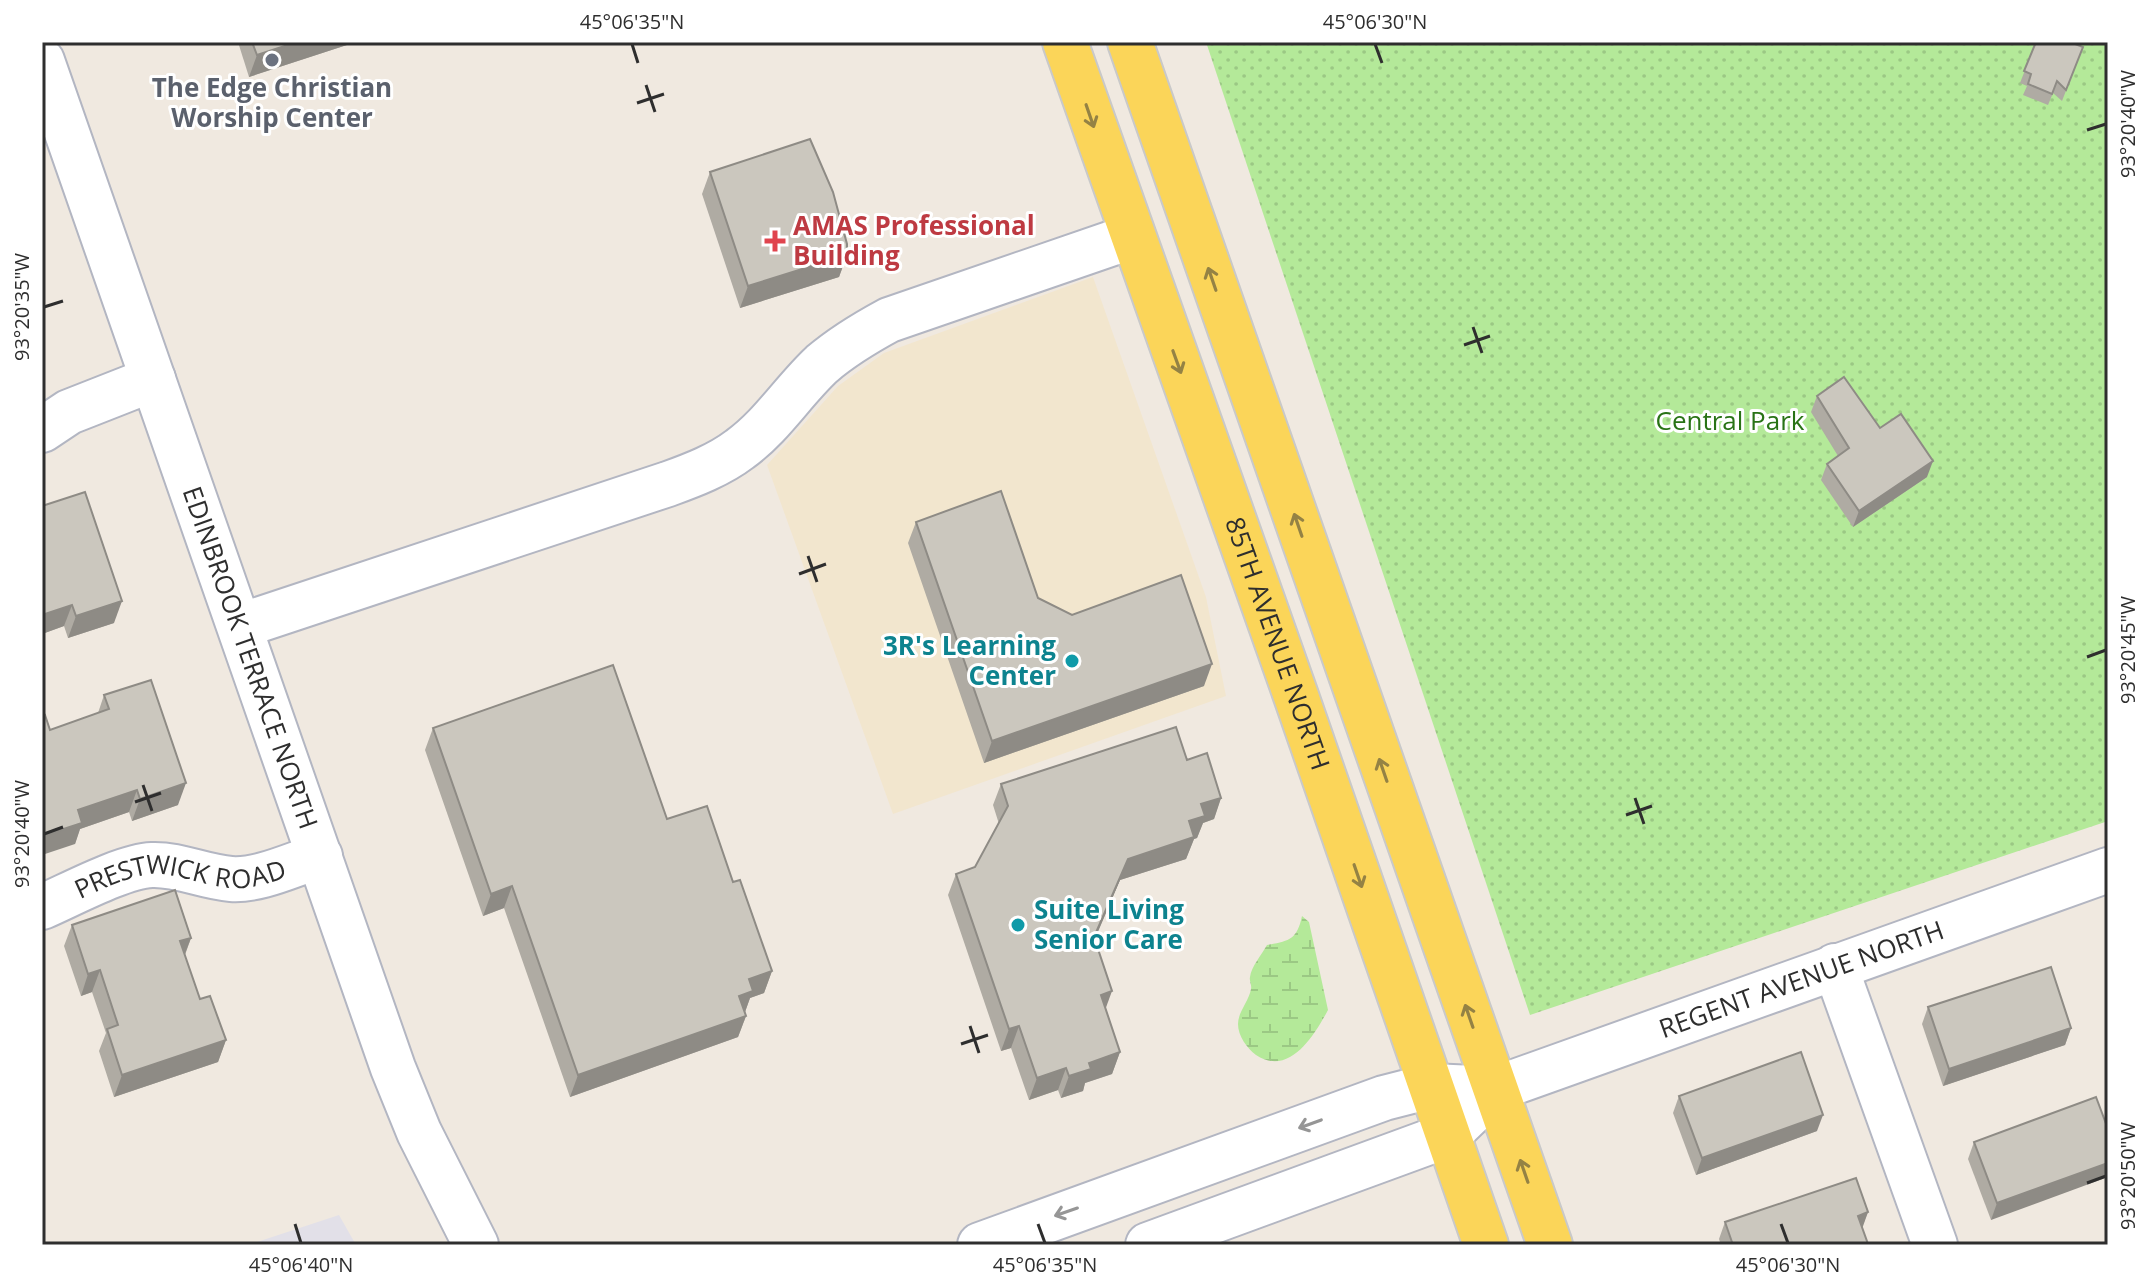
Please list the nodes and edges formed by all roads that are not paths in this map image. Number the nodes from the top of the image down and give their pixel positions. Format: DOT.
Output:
graph roads {
  1 [pos="1065,42"];
  2 [pos="1130,42"];
  3 [pos="42,61"];
  4 [pos="1133,236"];
  5 [pos="153,379"];
  6 [pos="42,430"];
  7 [pos="240,626"];
  8 [pos="320,856"];
  9 [pos="2108,870"];
  10 [pos="42,907"];
  11 [pos="1835,966"];
  12 [pos="1431,1086"];
  13 [pos="1495,1089"];
  14 [pos="1448,1135"];
  15 [pos="476,1245"];
  16 [pos="980,1245"];
  17 [pos="1148,1245"];
  18 [pos="1486,1245"];
  19 [pos="1550,1245"];
  20 [pos="1935,1245"];
  1 -- 4 [label="main road, 85TH AVENUE NORTH, one-way"];
  13 -- 2 [label="main road, one-way"];
  3 -- 5 [label="street, EDINBROOK TERRACE NORTH"];
  4 -- 7 [label="street"];
  4 -- 12 [label="main road, 85TH AVENUE NORTH, one-way"];
  5 -- 6 [label="street"];
  5 -- 7 [label="street, EDINBROOK TERRACE NORTH"];
  7 -- 8 [label="street, EDINBROOK TERRACE NORTH"];
  8 -- 10 [label="street, PRESTWICK ROAD"];
  8 -- 15 [label="street, EDINBROOK TERRACE NORTH"];
  9 -- 11 [label="street, REGENT AVENUE NORTH"];
  11 -- 13 [label="street, REGENT AVENUE NORTH"];
  11 -- 20 [label="street"];
  12 -- 13 [label="street, REGENT AVENUE NORTH"];
  12 -- 14 [label="main road, 85TH AVENUE NORTH"];
  12 -- 16 [label="street, REGENT AVENUE NORTH, one-way"];
  13 -- 14 [label="street, REGENT AVENUE NORTH"];
  19 -- 13 [label="main road, one-way"];
  14 -- 17 [label="street, REGENT AVENUE NORTH"];
  14 -- 18 [label="main road, 85TH AVENUE NORTH"];
}
